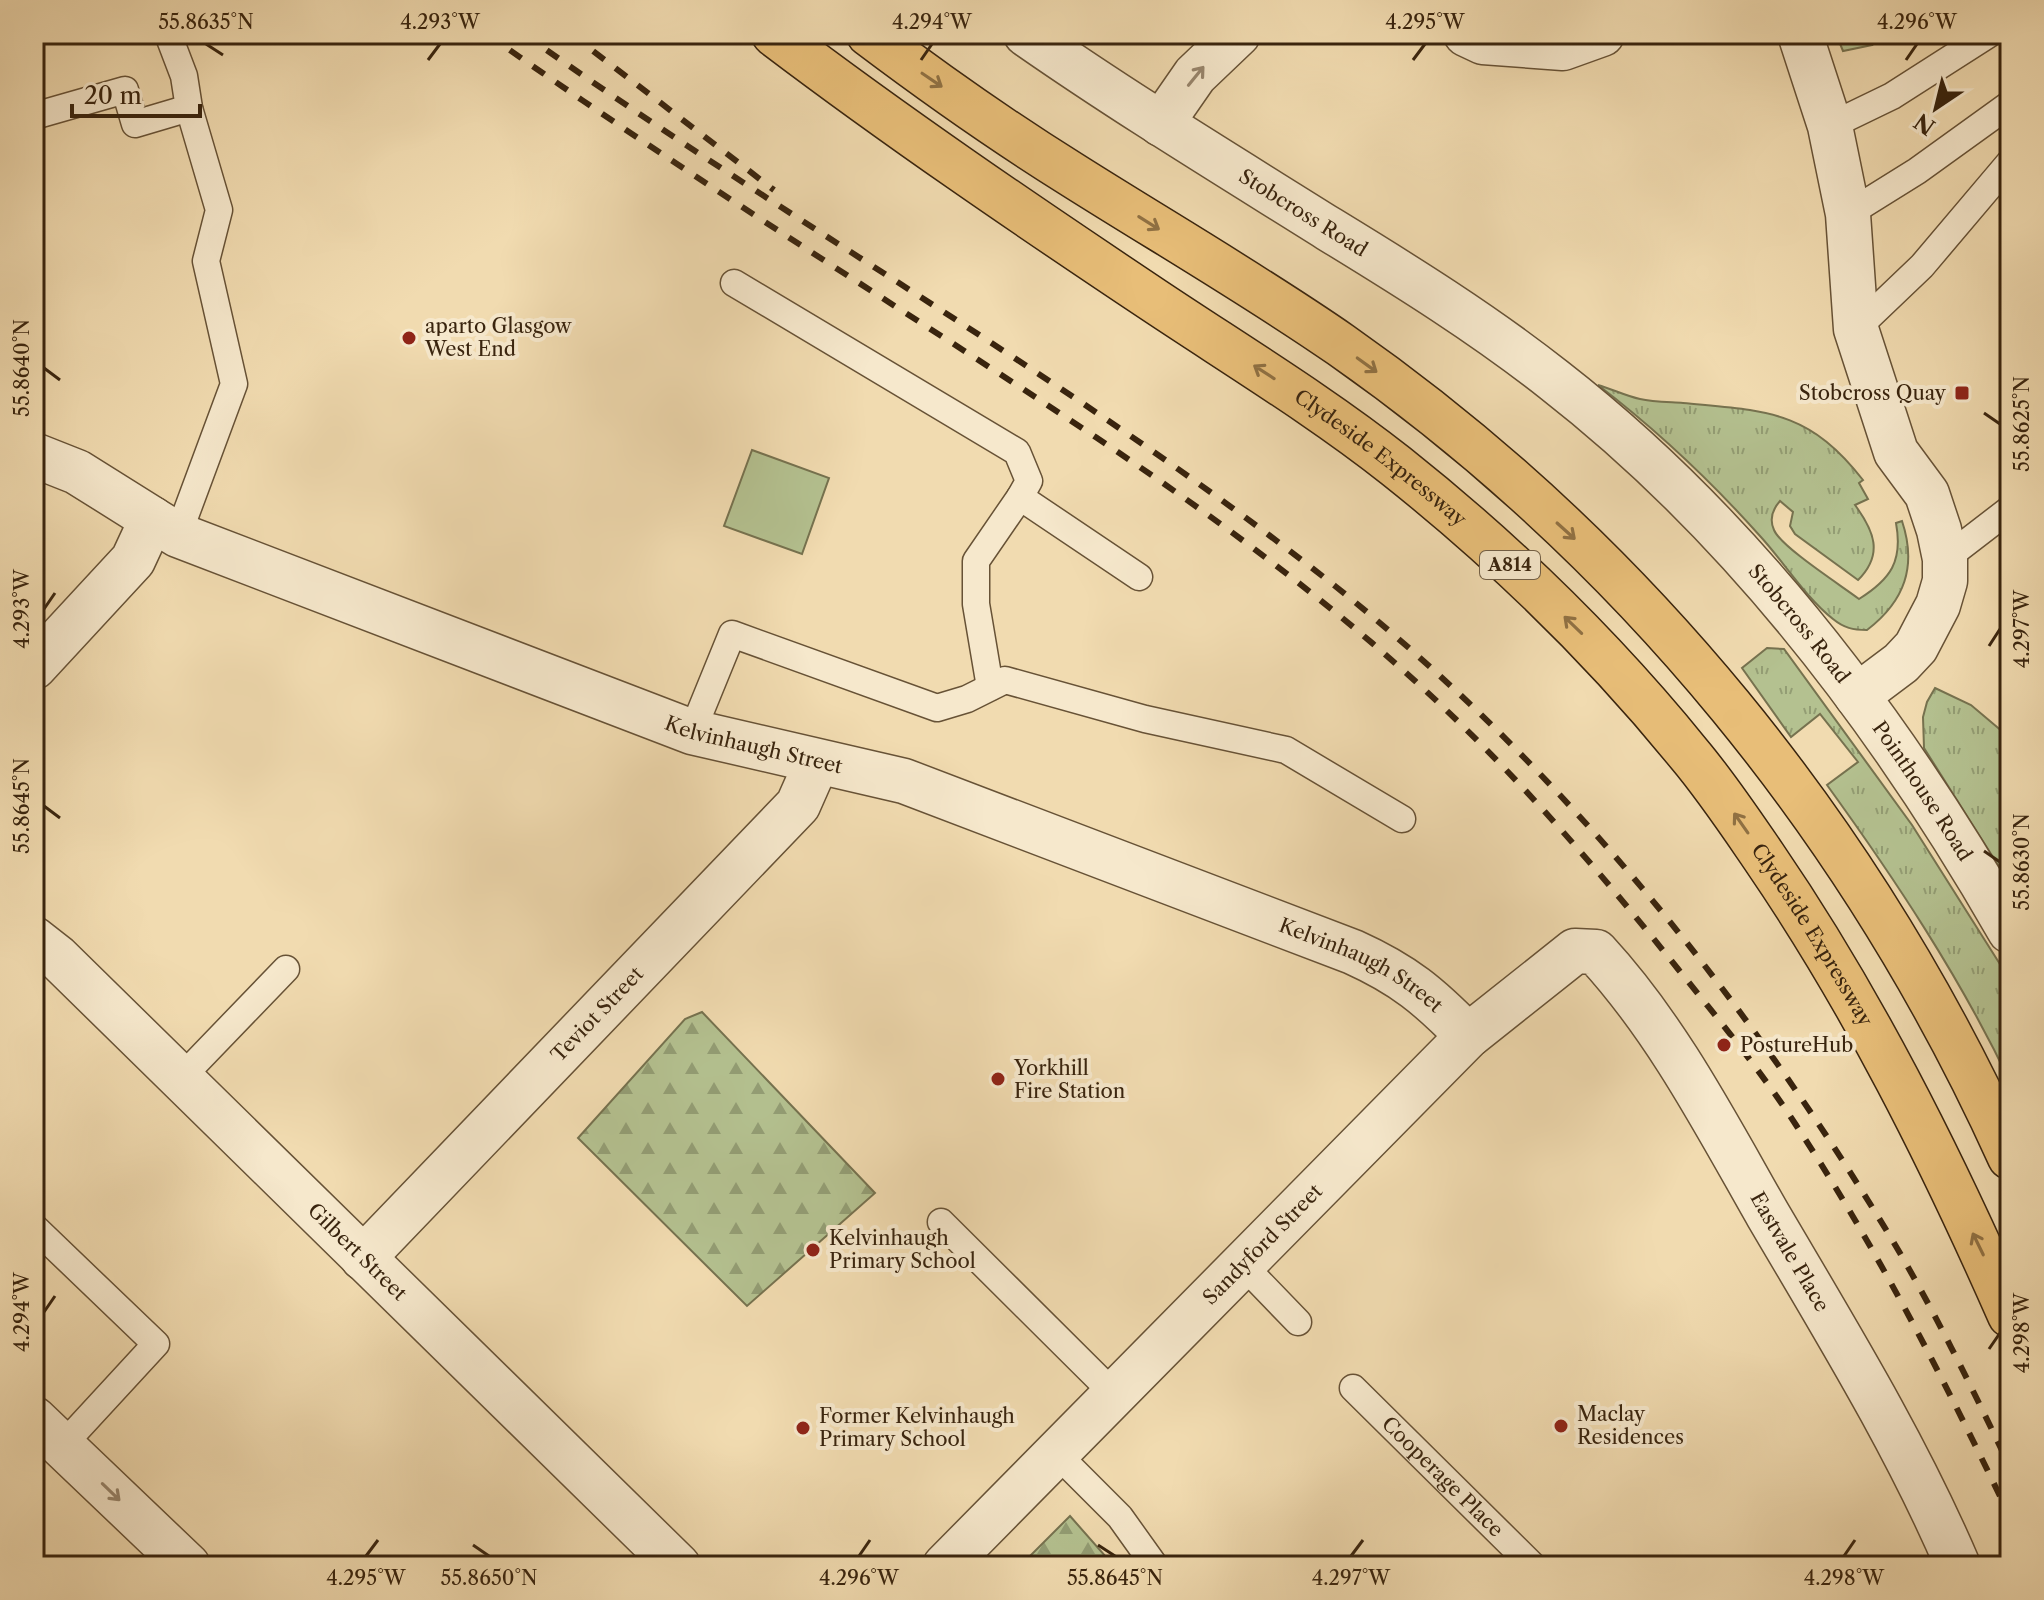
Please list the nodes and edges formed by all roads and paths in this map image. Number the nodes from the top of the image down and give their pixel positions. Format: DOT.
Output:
graph roads {
  1 [pos="168,34"];
  2 [pos="774,34"];
  3 [pos="869,34"];
  4 [pos="1026,34"];
  5 [pos="1238,34"];
  6 [pos="1466,34"];
  7 [pos="1602,34"];
  8 [pos="1800,34"];
  9 [pos="1989,34"];
  10 [pos="2010,104"];
  11 [pos="189,108"];
  12 [pos="34,116"];
  13 [pos="1161,124"];
  14 [pos="1830,126"];
  15 [pos="2010,162"];
  16 [pos="1848,214"];
  17 [pos="734,283"];
  18 [pos="1856,329"];
  19 [pos="34,455"];
  20 [pos="1020,497"];
  21 [pos="2010,509"];
  22 [pos="165,527"];
  23 [pos="1945,559"];
  24 [pos="1139,577"];
  25 [pos="34,667"];
  26 [pos="990,687"];
  27 [pos="1857,696"];
  28 [pos="692,732"];
  29 [pos="817,762"];
  30 [pos="1402,819"];
  31 [pos="2010,931"];
  32 [pos="34,939"];
  33 [pos="1596,952"];
  34 [pos="286,969"];
  35 [pos="1468,1036"];
  36 [pos="180,1079"];
  37 [pos="2010,1157"];
  38 [pos="941,1222"];
  39 [pos="34,1227"];
  40 [pos="363,1258"];
  41 [pos="1241,1263"];
  42 [pos="2010,1315"];
  43 [pos="1298,1322"];
  44 [pos="1353,1388"];
  45 [pos="1114,1394"];
  46 [pos="48,1433"];
  47 [pos="1056,1453"];
  48 [pos="188,1566"];
  49 [pos="678,1566"];
  50 [pos="945,1566"];
  51 [pos="1155,1566"];
  52 [pos="1533,1566"];
  53 [pos="1958,1566"];
  1 -- 11 [label="lane"];
  42 -- 2 [label="main road, Clydeside Expressway / A814, one-way"];
  3 -- 37 [label="main road, one-way"];
  4 -- 13 [label="street, Stobcross Road"];
  13 -- 5 [label="street, one-way"];
  6 -- 7 [label="street"];
  8 -- 14 [label="street, Stobcross Road"];
  9 -- 14 [label="lane"];
  10 -- 16 [label="lane"];
  11 -- 12 [label="lane"];
  11 -- 22 [label="lane"];
  13 -- 27 [label="street, Stobcross Road"];
  14 -- 16 [label="street, Stobcross Road"];
  15 -- 18 [label="lane"];
  16 -- 18 [label="street, Stobcross Road"];
  17 -- 20 [label="lane"];
  18 -- 23 [label="street, Stobcross Road"];
  19 -- 22 [label="street, Kelvinhaugh Street"];
  20 -- 24 [label="lane"];
  20 -- 26 [label="lane"];
  21 -- 23 [label="lane"];
  22 -- 25 [label="street"];
  22 -- 28 [label="street, Kelvinhaugh Street"];
  23 -- 27 [label="street, Stobcross Road"];
  26 -- 28 [label="lane"];
  26 -- 30 [label="lane"];
  27 -- 31 [label="street, Pointhouse Road"];
  28 -- 29 [label="street, Kelvinhaugh Street"];
  29 -- 35 [label="street, Kelvinhaugh Street"];
  29 -- 40 [label="street, Teviot Street"];
  32 -- 36 [label="street, Gilbert Street"];
  33 -- 35 [label="street, Sandyford Street"];
  33 -- 53 [label="street, Eastvale Place"];
  34 -- 36 [label="lane"];
  35 -- 41 [label="street, Sandyford Street"];
  36 -- 40 [label="street, Gilbert Street"];
  38 -- 45 [label="lane"];
  39 -- 46 [label="lane"];
  40 -- 49 [label="street, Gilbert Street"];
  41 -- 43 [label="lane"];
  41 -- 45 [label="street, Sandyford Street"];
  44 -- 52 [label="lane, Cooperage Place"];
  45 -- 47 [label="street, Sandyford Street"];
  46 -- 48 [label="street, one-way"];
  47 -- 50 [label="street, Sandyford Street"];
  47 -- 51 [label="lane"];
}
